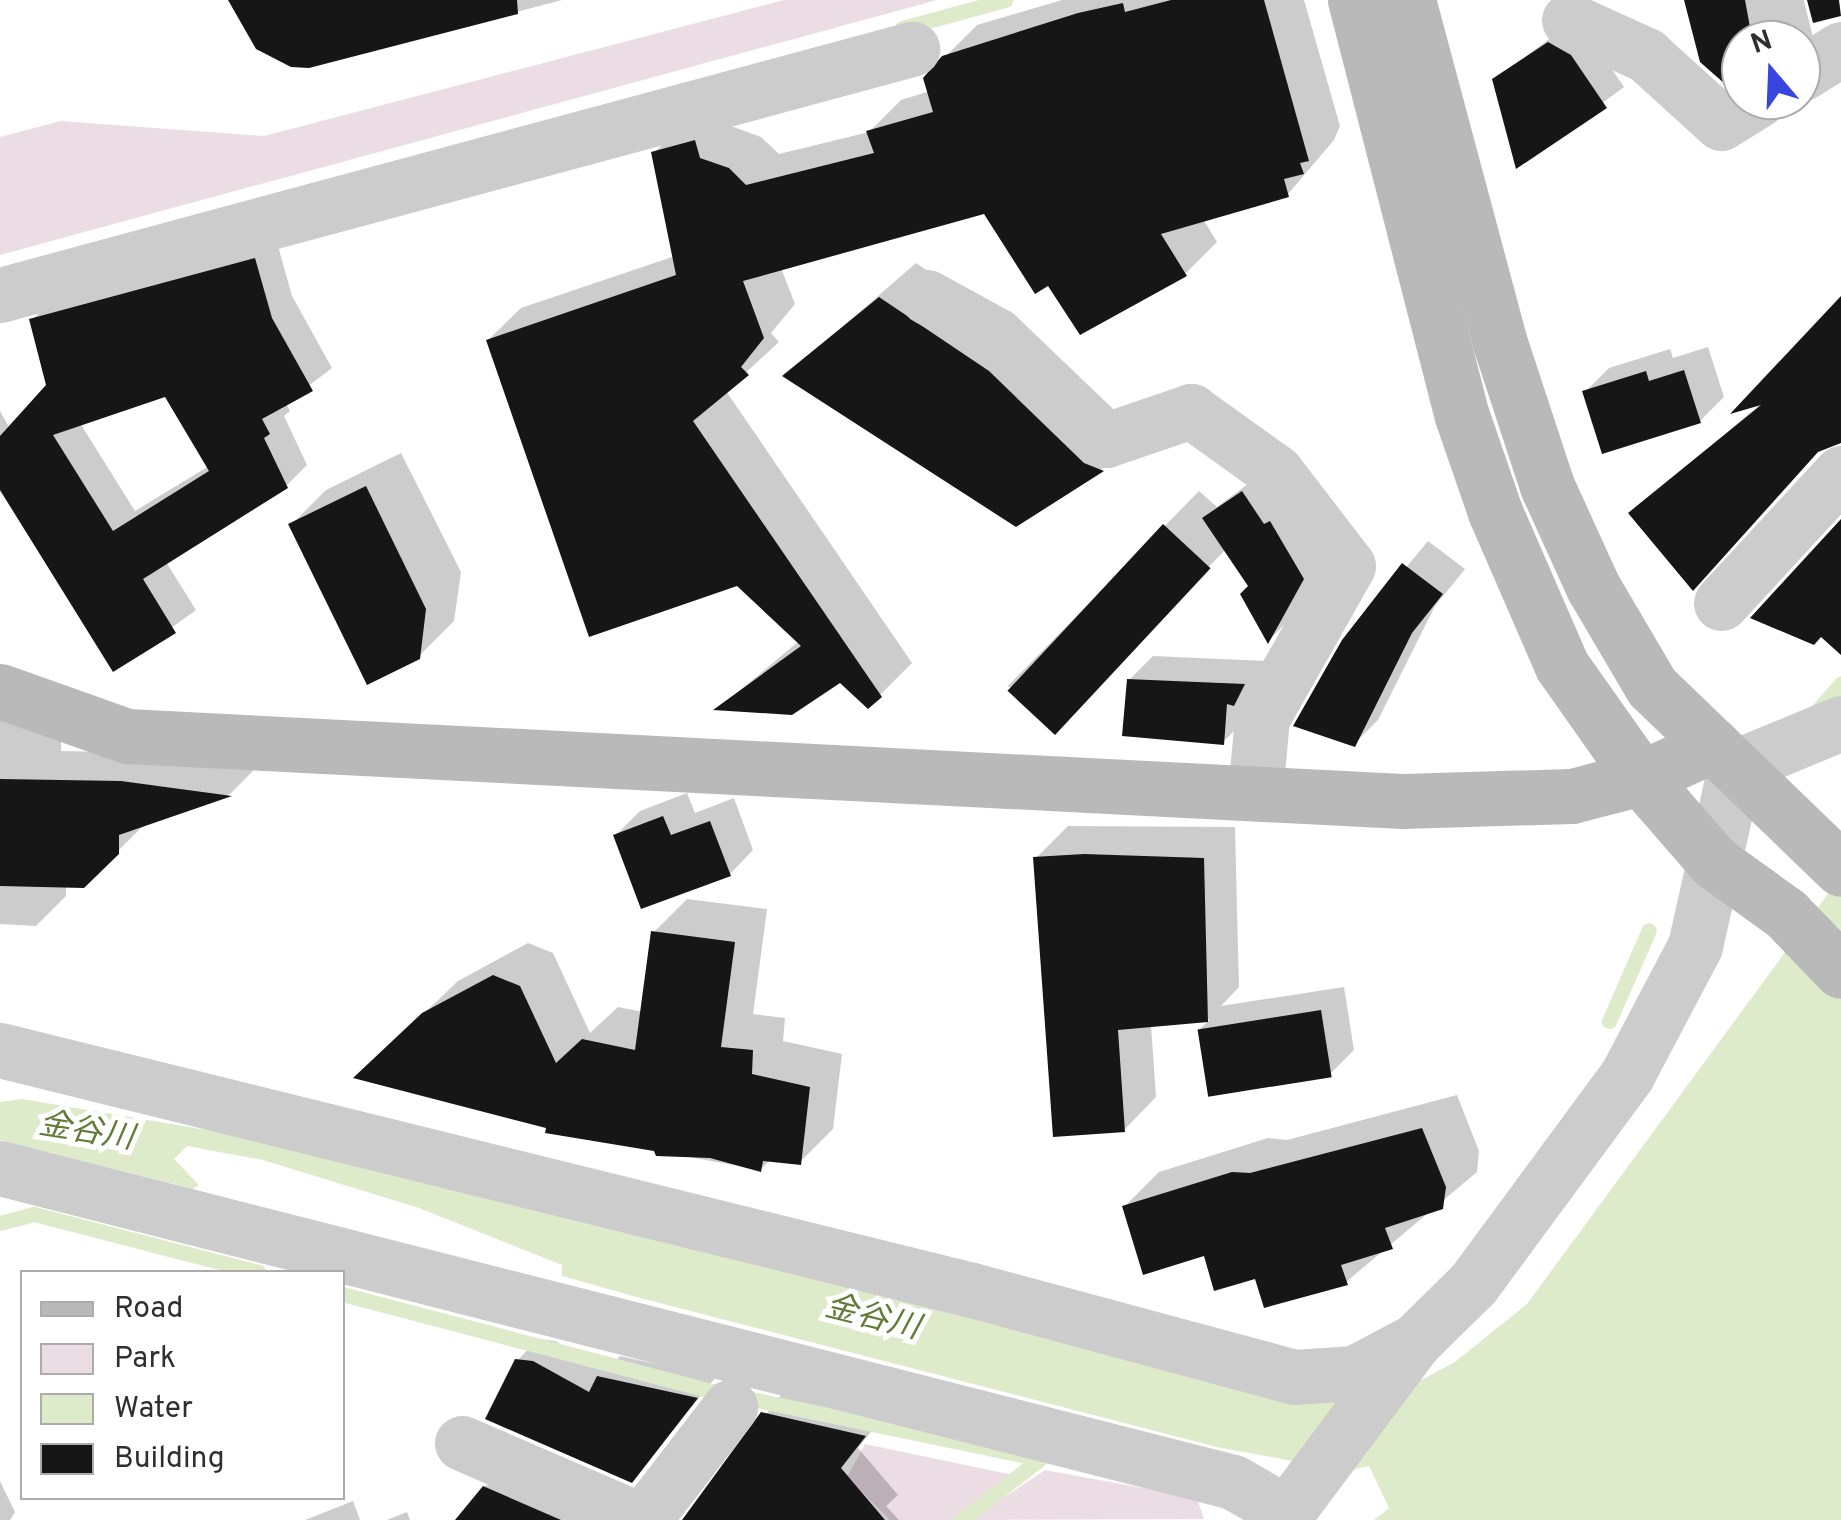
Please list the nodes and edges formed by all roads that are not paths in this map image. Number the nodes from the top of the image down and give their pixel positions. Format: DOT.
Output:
graph roads {
  1 [pos="1355,0"];
  2 [pos="1408,0"];
  3 [pos="1569,20"];
  4 [pos="912,49"];
  5 [pos="1726,120"];
  6 [pos="0,294"];
  7 [pos="927,297"];
  8 [pos="1841,473"];
  9 [pos="1721,603"];
  10 [pos="0,691"];
  11 [pos="1841,724"];
  12 [pos="1724,756"];
  13 [pos="1640,778"];
  14 [pos="1255,793"];
  15 [pos="1714,862"];
  16 [pos="1840,868"];
  17 [pos="1841,971"];
  18 [pos="0,1050"];
  19 [pos="0,1168"];
  20 [pos="1415,1341"];
  21 [pos="730,1407"];
  22 [pos="462,1442"];
  23 [pos="1293,1508"];
  24 [pos="642,1520"];
  1 -- 13 [label="street"];
  2 -- 12 [label="street"];
  3 -- 5 [label="street"];
  4 -- 6 [label="street"];
  7 -- 14 [label="street"];
  8 -- 9 [label="street"];
  10 -- 14 [label="street"];
  11 -- 12 [label="street"];
  12 -- 13 [label="street"];
  12 -- 15 [label="street"];
  12 -- 16 [label="street"];
  13 -- 14 [label="street"];
  13 -- 15 [label="street"];
  15 -- 17 [label="street"];
  15 -- 20 [label="street"];
  18 -- 20 [label="street"];
  19 -- 23 [label="street"];
  20 -- 23 [label="street"];
  21 -- 24 [label="street"];
  22 -- 24 [label="street"];
}
